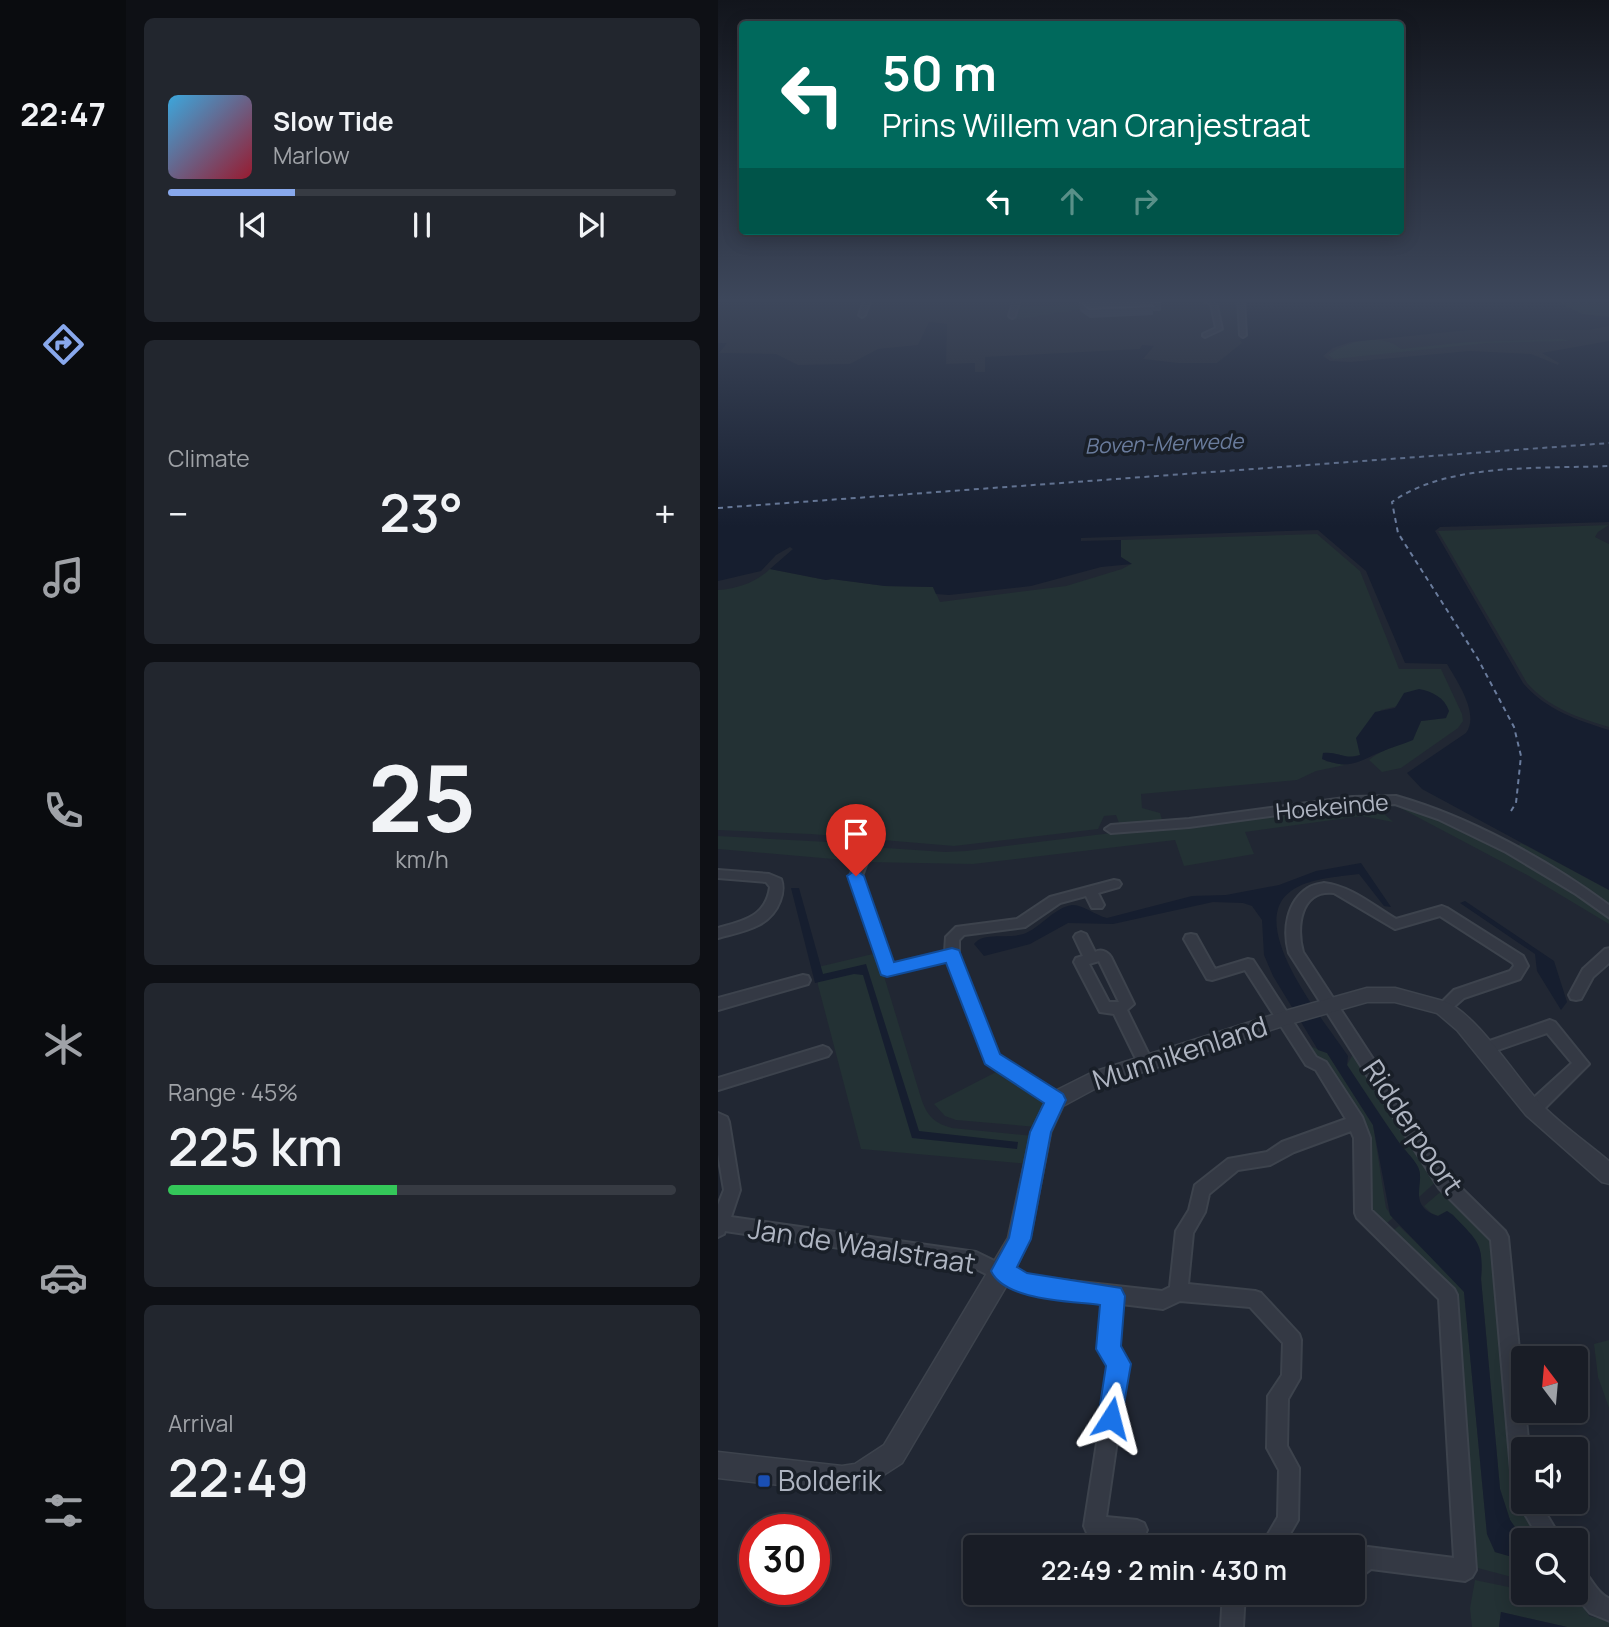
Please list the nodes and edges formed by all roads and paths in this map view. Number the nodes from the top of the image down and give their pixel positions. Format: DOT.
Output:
graph roads {
  1 [pos="1111,830"];
  2 [pos="867,846"];
  3 [pos="718,874"];
  4 [pos="1114,884"];
  5 [pos="1090,890"];
  6 [pos="1097,905"];
  7 [pos="1609,913"];
  8 [pos="718,933"];
  9 [pos="1081,937"];
  10 [pos="1191,939"];
  11 [pos="1609,953"];
  12 [pos="952,955"];
  13 [pos="1090,956"];
  14 [pos="803,980"];
  15 [pos="1576,995"];
  16 [pos="718,1004"];
  17 [pos="1326,1007"];
  18 [pos="1119,1008"];
  19 [pos="1443,1008"];
  20 [pos="1290,1017"];
  21 [pos="1486,1048"];
  22 [pos="823,1052"];
  23 [pos="1145,1063"];
  24 [pos="718,1084"];
  25 [pos="1056,1100"];
  26 [pos="1533,1109"];
  27 [pos="718,1120"];
  28 [pos="1356,1122"];
  29 [pos="1609,1175"];
  30 [pos="719,1226"];
  31 [pos="1003,1271"];
  32 [pos="1178,1292"];
  33 [pos="1113,1296"];
  34 [pos="1518,1437"];
  35 [pos="718,1465"];
  36 [pos="1137,1530"];
  37 [pos="1280,1535"];
  38 [pos="1365,1560"];
  39 [pos="1588,1597"];
  40 [pos="1233,1605"];
  41 [pos="1609,1610"];
  42 [pos="1232,1627"];
  1 -- 7 [label="street, Hoekeinde"];
  2 -- 12 [label="street"];
  3 -- 8 [label="street"];
  4 -- 5 [label="street"];
  5 -- 6 [label="street"];
  5 -- 12 [label="street"];
  9 -- 13 [label="street"];
  10 -- 20 [label="street"];
  11 -- 15 [label="street"];
  12 -- 25 [label="street"];
  13 -- 18 [label="street"];
  13 -- 18 [label="street"];
  14 -- 16 [label="street"];
  17 -- 19 [label="street, Munnikenland"];
  17 -- 19 [label="street, Ridderpoort"];
  17 -- 20 [label="street, Munnikenland"];
  17 -- 34 [label="street, Ridderpoort"];
  18 -- 23 [label="street"];
  19 -- 21 [label="street, Munnikenland"];
  20 -- 23 [label="street, Munnikenland"];
  20 -- 28 [label="street"];
  21 -- 26 [label="street, Munnikenland"];
  21 -- 26 [label="street"];
  22 -- 24 [label="street"];
  23 -- 25 [label="street, Munnikenland"];
  25 -- 31 [label="street"];
  26 -- 29 [label="street, Munnikenland"];
  27 -- 30 [label="street"];
  28 -- 32 [label="street"];
  28 -- 38 [label="street"];
  30 -- 31 [label="street, Jan de Waalstraat"];
  31 -- 33 [label="street, Jan de Waalstraat"];
  31 -- 35 [label="street"];
  32 -- 33 [label="street, Jan de Waalstraat"];
  32 -- 37 [label="street, Jan de Waalstraat"];
  33 -- 36 [label="street"];
  39 -- 41 [label="street"];
  40 -- 42 [label="street"];
}
